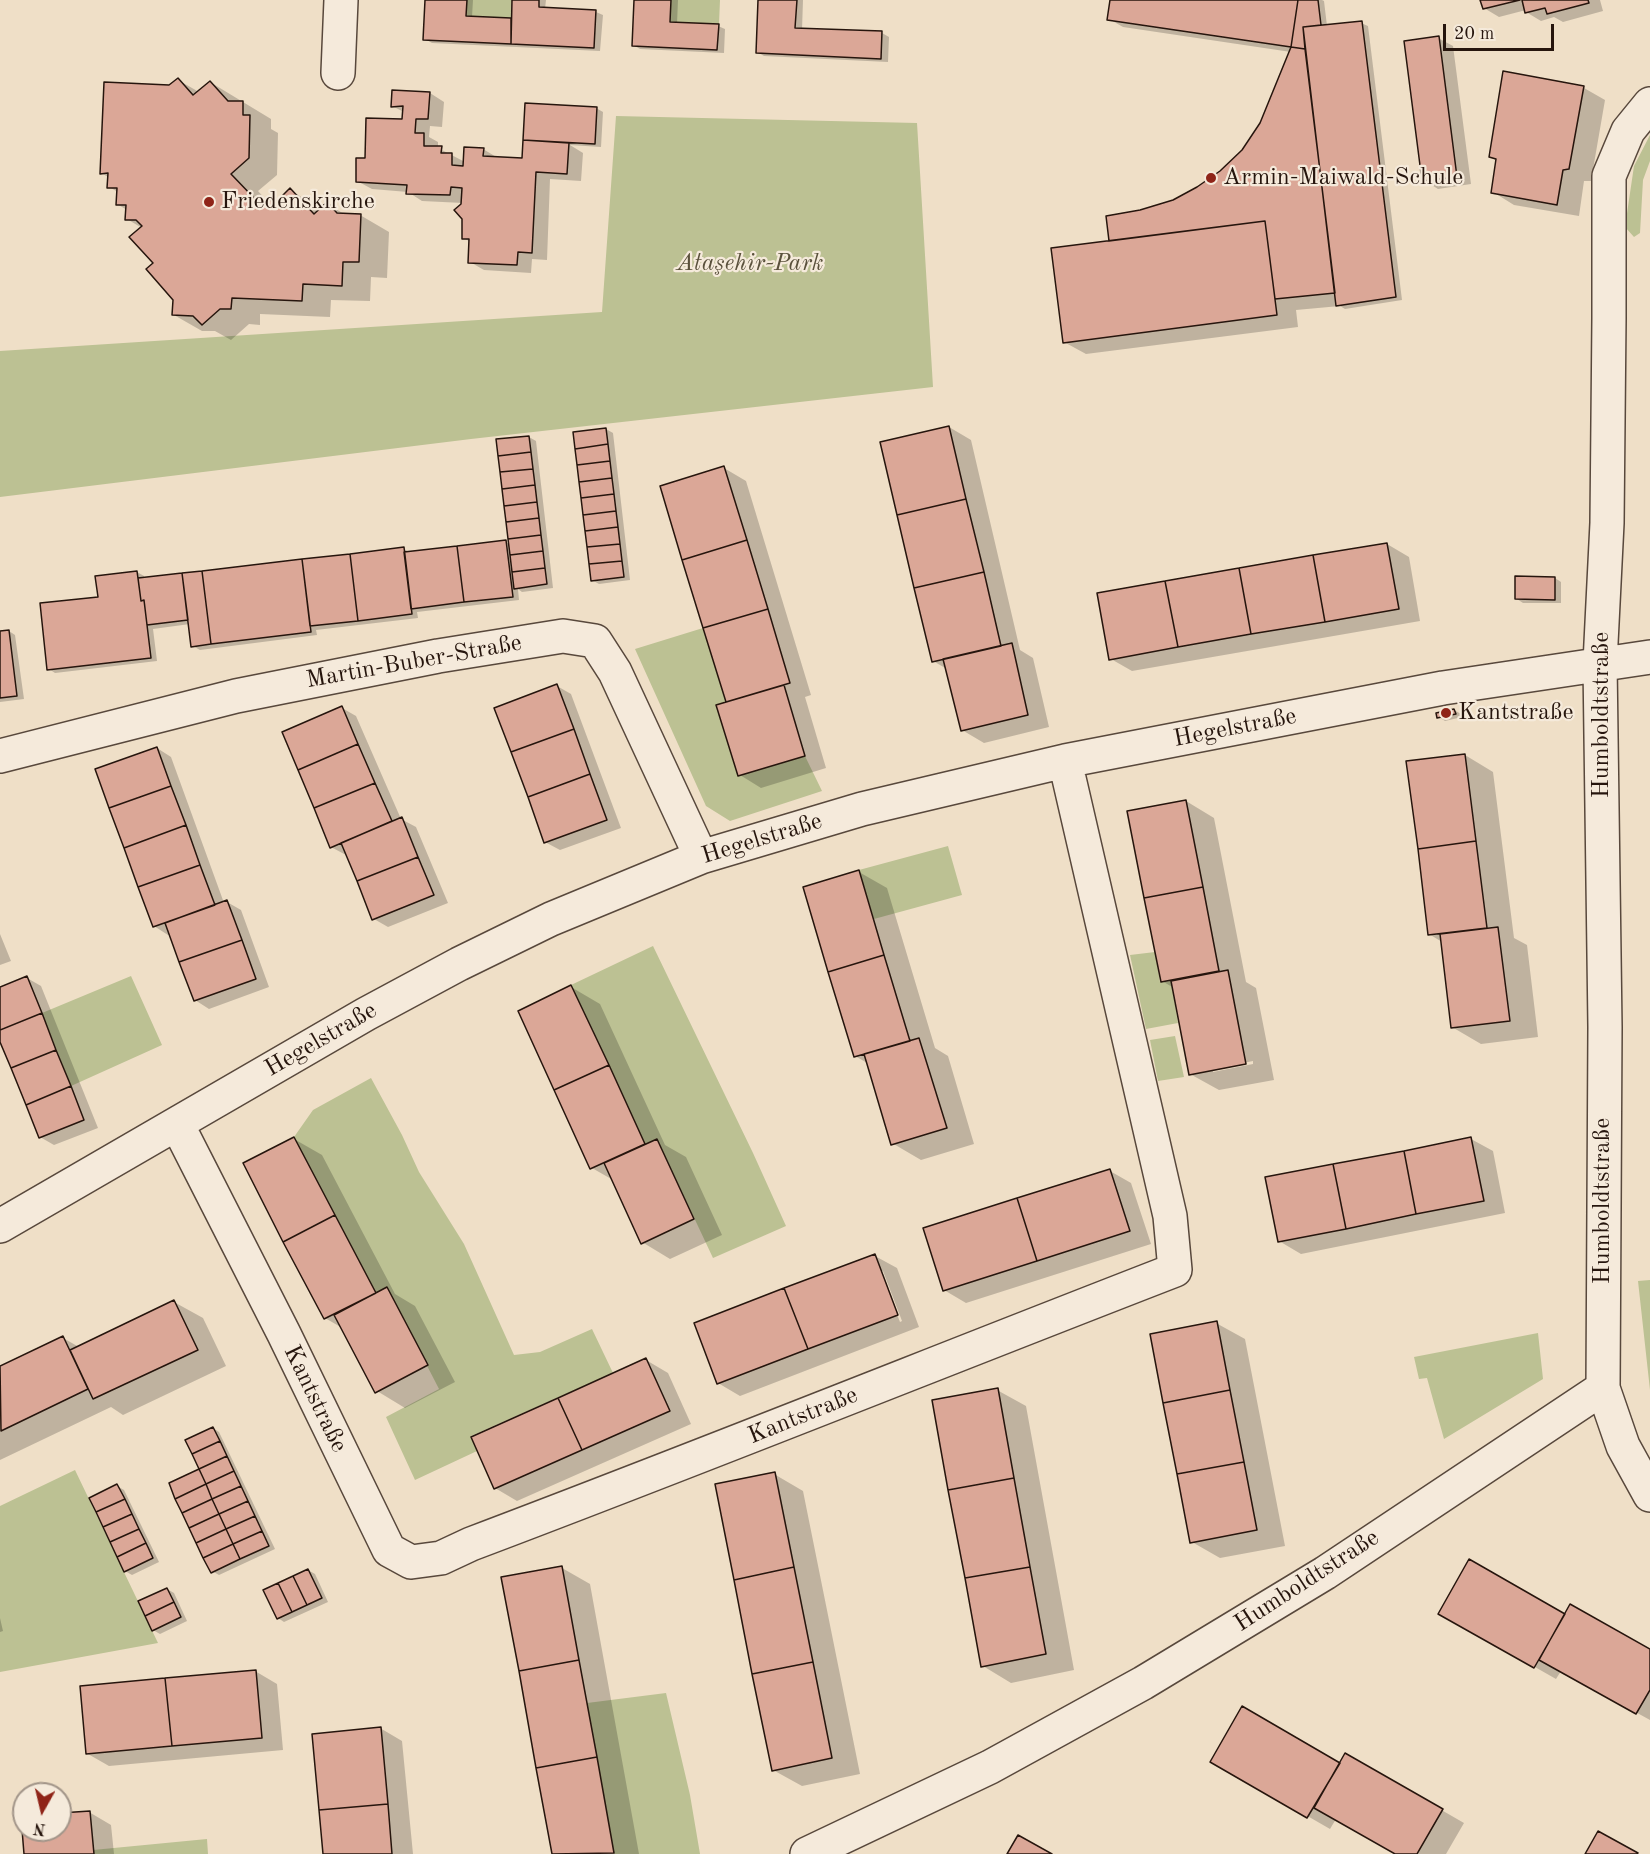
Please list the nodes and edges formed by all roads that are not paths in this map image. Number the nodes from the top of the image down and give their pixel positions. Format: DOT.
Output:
graph roads {
  1 [pos="341,0"];
  2 [pos="338,73"];
  3 [pos="1650,104"];
  4 [pos="1650,657"];
  5 [pos="1600,663"];
  6 [pos="0,756"];
  7 [pos="1065,761"];
  8 [pos="701,857"];
  9 [pos="177,1124"];
  10 [pos="0,1226"];
  11 [pos="1603,1388"];
  12 [pos="1650,1495"];
  13 [pos="807,1854"];
  1 -- 2 [label="street"];
  3 -- 5 [label="street, Humboldtstraße"];
  4 -- 5 [label="street, Hegelstraße"];
  5 -- 7 [label="street, Hegelstraße"];
  5 -- 11 [label="street, Humboldtstraße"];
  6 -- 8 [label="street, Martin-Buber-Straße"];
  7 -- 8 [label="street, Hegelstraße"];
  7 -- 9 [label="street, Kantstraße"];
  8 -- 9 [label="street, Hegelstraße"];
  9 -- 10 [label="street, Hegelstraße"];
  11 -- 12 [label="street"];
  11 -- 13 [label="street, Humboldtstraße"];
}
